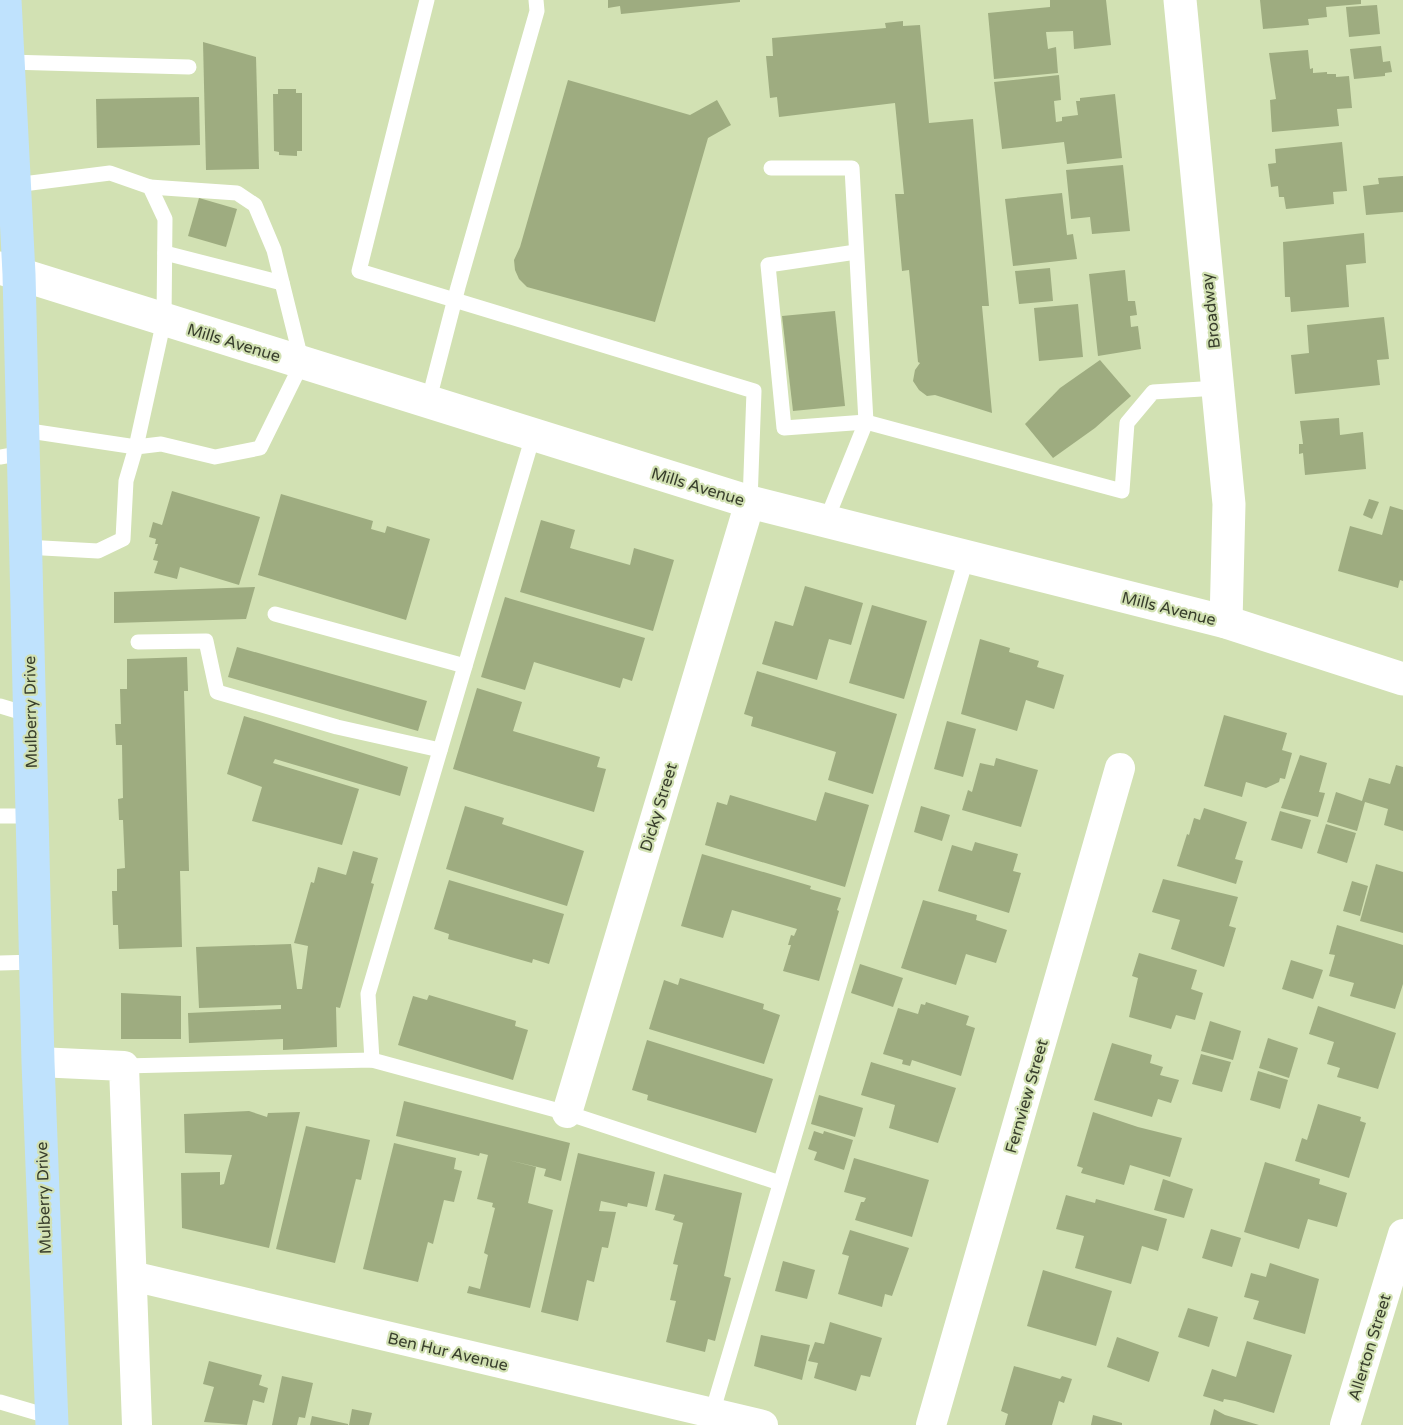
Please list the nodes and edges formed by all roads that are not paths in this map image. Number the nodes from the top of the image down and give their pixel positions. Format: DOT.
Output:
graph roads {
  1 [pos="5,0"];
  2 [pos="427,0"];
  3 [pos="536,0"];
  4 [pos="1180,0"];
  5 [pos="8,62"];
  6 [pos="189,67"];
  7 [pos="771,168"];
  8 [pos="15,185"];
  9 [pos="150,187"];
  10 [pos="856,252"];
  11 [pos="165,253"];
  12 [pos="10,271"];
  13 [pos="282,284"];
  14 [pos="455,298"];
  15 [pos="164,320"];
  16 [pos="302,363"];
  17 [pos="1218,387"];
  18 [pos="428,403"];
  19 [pos="866,422"];
  20 [pos="533,436"];
  21 [pos="15,447"];
  22 [pos="136,447"];
  23 [pos="750,501"];
  24 [pos="826,520"];
  25 [pos="25,547"];
  26 [pos="967,556"];
  27 [pos="275,614"];
  28 [pos="1226,622"];
  29 [pos="138,642"];
  30 [pos="465,666"];
  31 [pos="1403,679"];
  32 [pos="10,712"];
  33 [pos="440,750"];
  34 [pos="1120,768"];
  35 [pos="0,816"];
  36 [pos="32,816"];
  37 [pos="36,962"];
  38 [pos="0,963"];
  39 [pos="372,1060"];
  40 [pos="38,1062"];
  41 [pos="124,1066"];
  42 [pos="567,1113"];
  43 [pos="780,1183"];
  44 [pos="1403,1234"];
  45 [pos="132,1276"];
  46 [pos="0,1402"];
  47 [pos="712,1413"];
  48 [pos="52,1421"];
  49 [pos="137,1425"];
  50 [pos="763,1425"];
  51 [pos="931,1425"];
  52 [pos="1345,1425"];
  1 -- 5 [label="main road, Mulberry Drive"];
  2 -- 14 [label="lane"];
  3 -- 14 [label="lane"];
  4 -- 17 [label="main road, Broadway"];
  5 -- 6 [label="lane"];
  5 -- 8 [label="main road, Mulberry Drive"];
  7 -- 10 [label="lane"];
  8 -- 9 [label="lane"];
  8 -- 12 [label="main road, Mulberry Drive"];
  9 -- 11 [label="lane"];
  9 -- 13 [label="lane"];
  10 -- 19 [label="lane"];
  10 -- 19 [label="lane"];
  11 -- 13 [label="lane"];
  11 -- 15 [label="lane"];
  12 -- 15 [label="main road, Mills Avenue"];
  12 -- 21 [label="main road, Mulberry Drive"];
  13 -- 16 [label="lane"];
  14 -- 18 [label="lane"];
  14 -- 23 [label="lane"];
  15 -- 16 [label="main road, Mills Avenue"];
  15 -- 22 [label="lane"];
  16 -- 18 [label="main road, Mills Avenue"];
  16 -- 22 [label="lane"];
  17 -- 19 [label="lane"];
  17 -- 28 [label="main road, Broadway"];
  18 -- 20 [label="main road, Mills Avenue"];
  19 -- 24 [label="lane"];
  20 -- 23 [label="main road, Mills Avenue"];
  20 -- 30 [label="lane"];
  21 -- 22 [label="lane"];
  21 -- 25 [label="main road, Mulberry Drive"];
  22 -- 25 [label="lane"];
  23 -- 24 [label="main road, Mills Avenue"];
  23 -- 42 [label="street, Dicky Street"];
  24 -- 26 [label="main road, Mills Avenue"];
  25 -- 32 [label="main road, Mulberry Drive"];
  26 -- 28 [label="main road, Mills Avenue"];
  26 -- 43 [label="lane"];
  27 -- 30 [label="lane"];
  28 -- 31 [label="main road, Mills Avenue"];
  29 -- 33 [label="lane"];
  30 -- 33 [label="lane"];
  32 -- 36 [label="main road, Mulberry Drive"];
  33 -- 39 [label="lane"];
  34 -- 51 [label="street, Fernview Street"];
  35 -- 36 [label="lane"];
  36 -- 37 [label="main road, Mulberry Drive"];
  37 -- 38 [label="lane"];
  37 -- 40 [label="main road, Mulberry Drive"];
  39 -- 41 [label="lane"];
  39 -- 42 [label="lane"];
  40 -- 41 [label="street"];
  40 -- 48 [label="main road, Mulberry Drive"];
  41 -- 45 [label="street"];
  42 -- 43 [label="lane"];
  43 -- 47 [label="lane"];
  44 -- 52 [label="street, Allerton Street"];
  45 -- 47 [label="street, Ben Hur Avenue"];
  45 -- 49 [label="street"];
  46 -- 48 [label="lane"];
  47 -- 50 [label="street, Ben Hur Avenue"];
}
